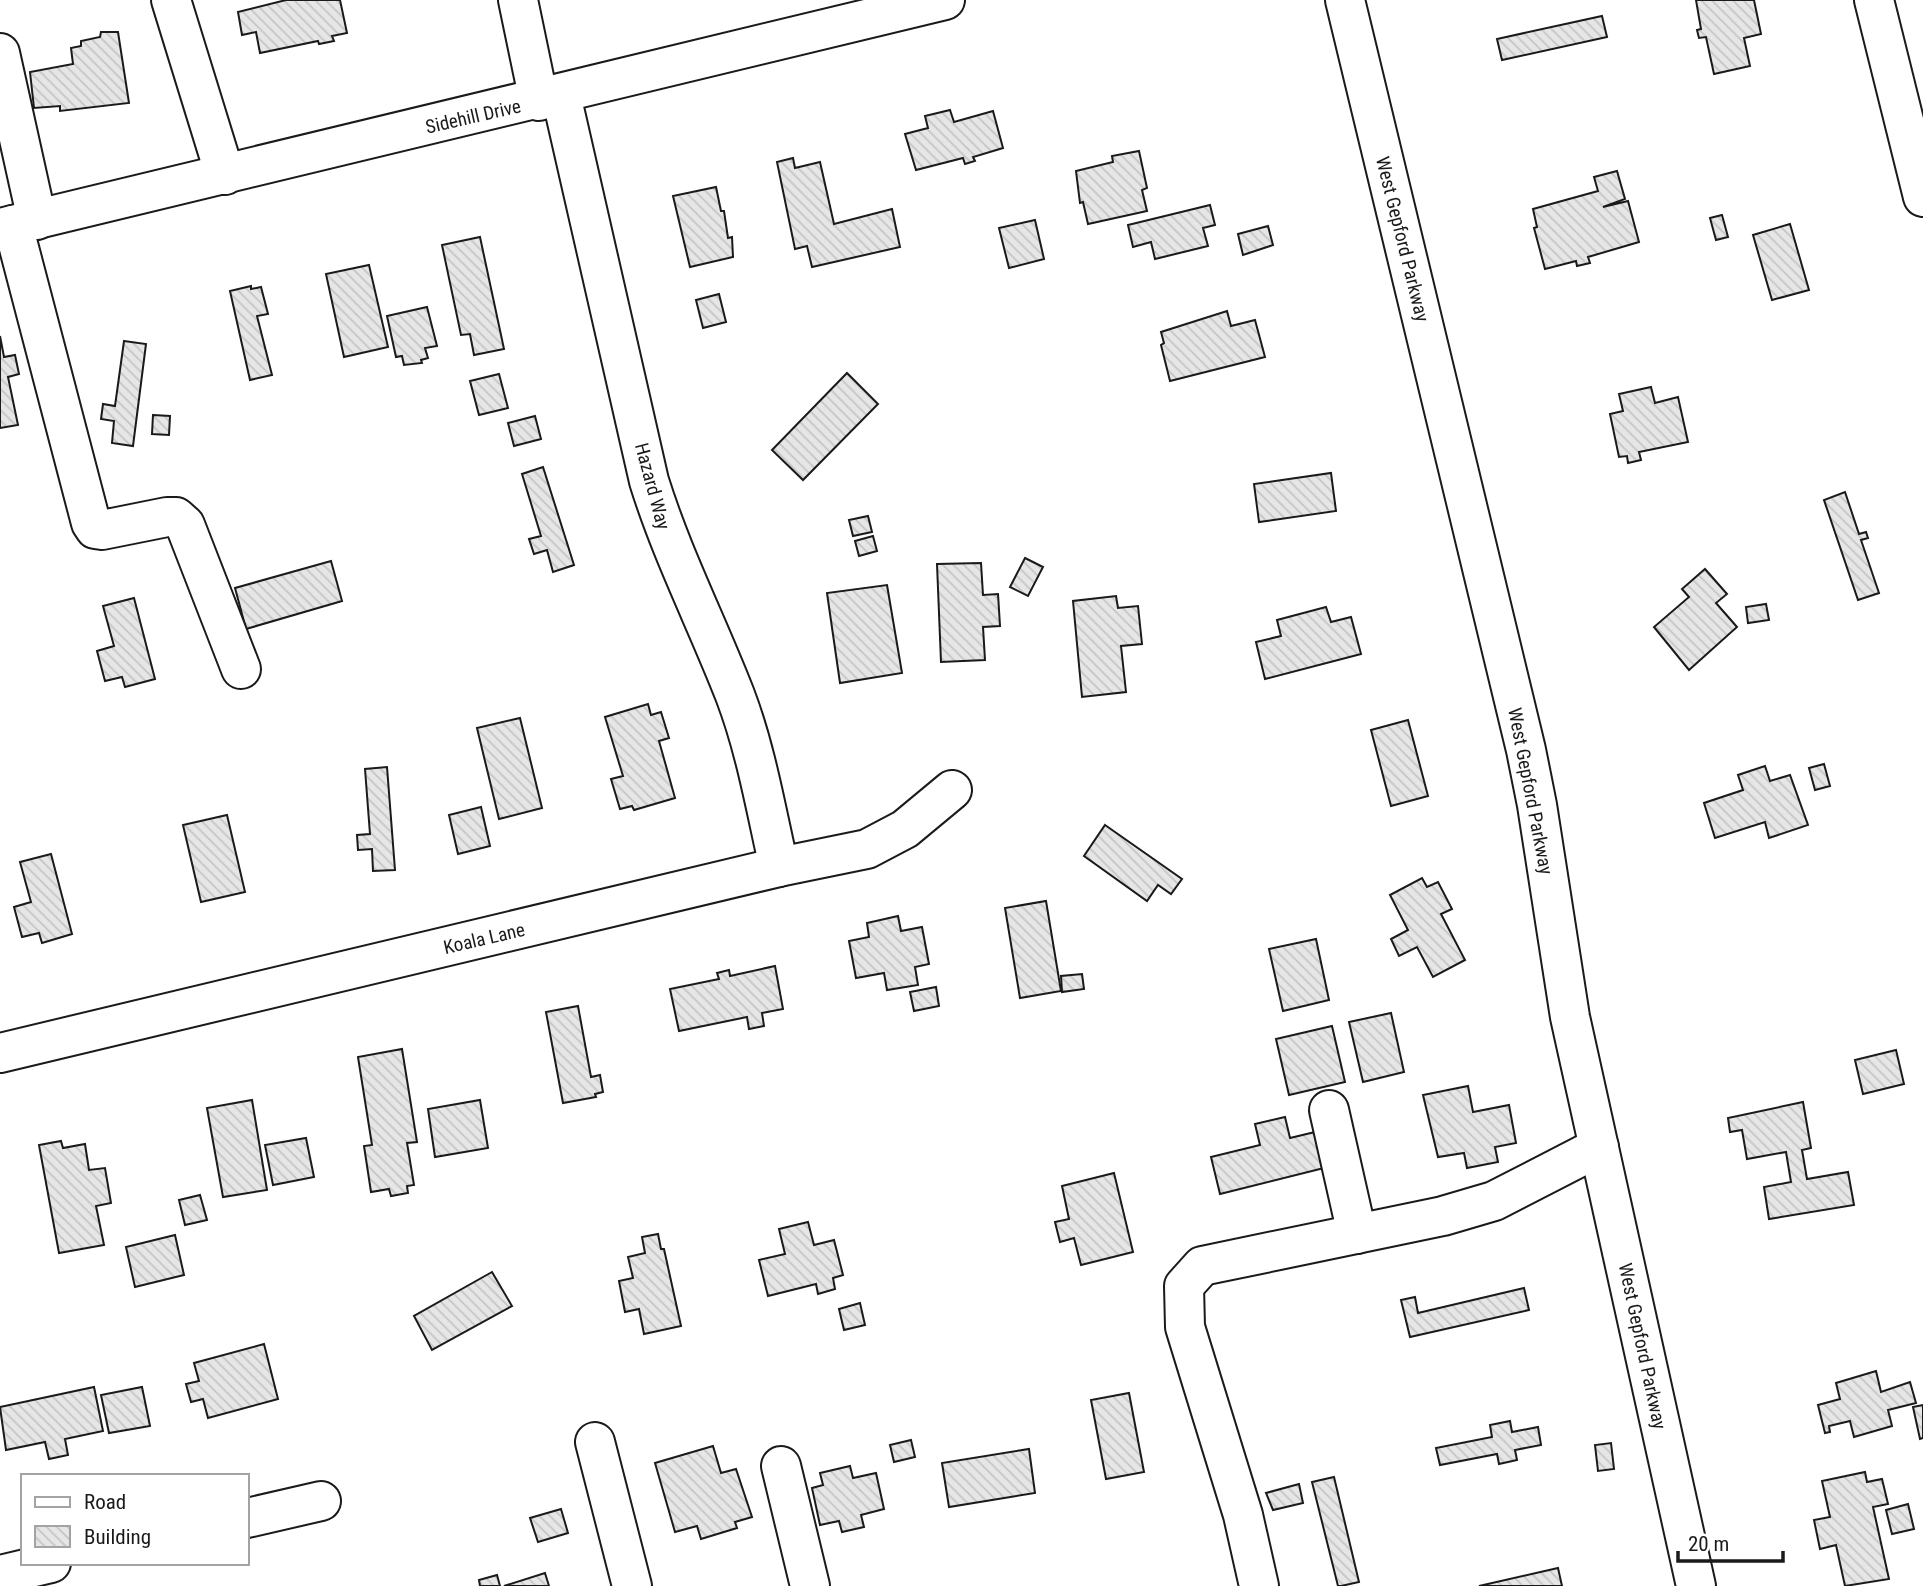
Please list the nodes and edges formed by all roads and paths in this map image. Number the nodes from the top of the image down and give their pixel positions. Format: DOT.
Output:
graph roads {
  1 [pos="171,0"];
  2 [pos="518,0"];
  3 [pos="946,0"];
  4 [pos="1345,0"];
  5 [pos="1874,0"];
  6 [pos="0,53"];
  7 [pos="550,98"];
  8 [pos="225,175"];
  9 [pos="1923,197"];
  10 [pos="17,225"];
  11 [pos="241,668"];
  12 [pos="953,790"];
  13 [pos="779,867"];
  14 [pos="0,1053"];
  15 [pos="1329,1110"];
  16 [pos="1599,1147"];
  17 [pos="1357,1234"];
  18 [pos="595,1441"];
  19 [pos="781,1466"];
  20 [pos="321,1501"];
  21 [pos="248,1518"];
  22 [pos="42,1565"];
  23 [pos="0,1575"];
  24 [pos="632,1586"];
  25 [pos="810,1586"];
  26 [pos="1259,1586"];
  27 [pos="1696,1586"];
  1 -- 8 [label="street"];
  2 -- 7 [label="street, Hazard Way"];
  3 -- 7 [label="street, Sidehill Drive"];
  4 -- 16 [label="street, West Gepford Parkway"];
  5 -- 9 [label="street"];
  6 -- 10 [label="street"];
  7 -- 8 [label="street, Sidehill Drive"];
  7 -- 13 [label="street, Hazard Way"];
  8 -- 10 [label="street, Sidehill Drive"];
  10 -- 11 [label="street"];
  12 -- 13 [label="street, Koala Lane"];
  13 -- 14 [label="street, Koala Lane"];
  15 -- 17 [label="street"];
  16 -- 17 [label="street"];
  16 -- 27 [label="street, West Gepford Parkway"];
  17 -- 26 [label="street"];
  18 -- 24 [label="street"];
  19 -- 25 [label="street"];
  20 -- 21 [label="street"];
  22 -- 23 [label="street"];
}
